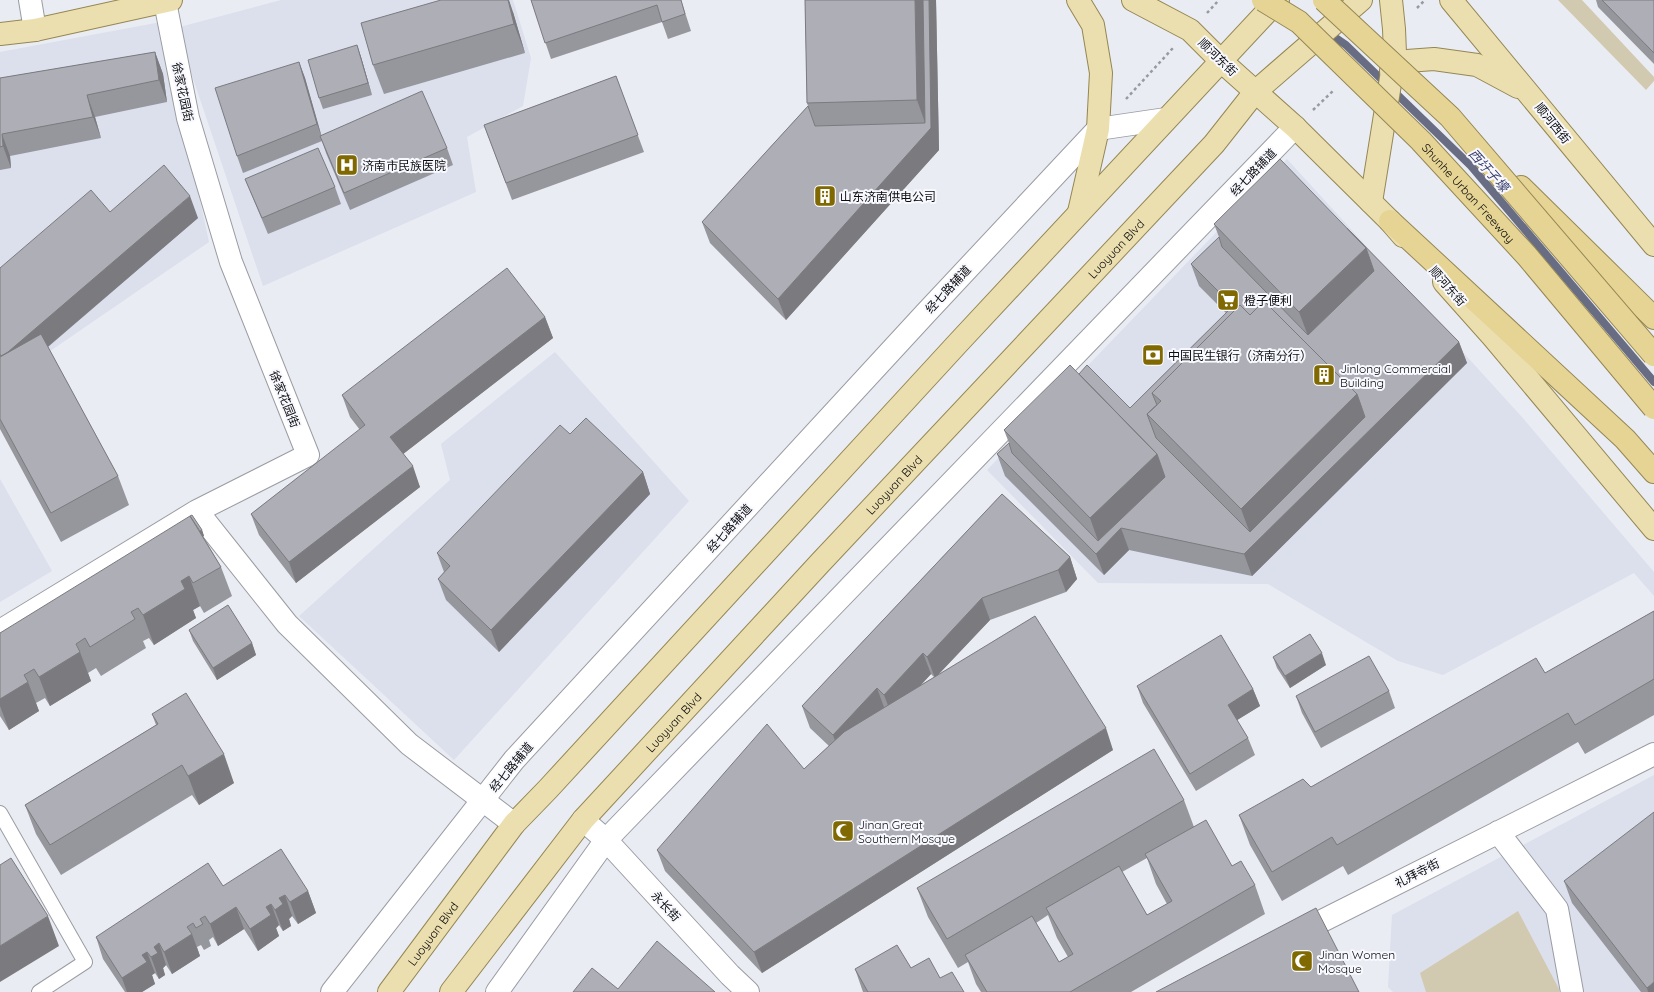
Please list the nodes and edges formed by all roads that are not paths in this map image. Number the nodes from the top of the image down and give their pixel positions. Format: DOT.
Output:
graph roads {
  1 [pos="30,0"];
  2 [pos="1078,0"];
  3 [pos="1133,0"];
  4 [pos="1263,0"];
  5 [pos="1278,0"];
  6 [pos="1324,0"];
  7 [pos="1361,0"];
  8 [pos="1391,0"];
  9 [pos="1451,0"];
  10 [pos="168,1"];
  11 [pos="35,30"];
  12 [pos="0,34"];
  13 [pos="1221,60"];
  14 [pos="1391,71"];
  15 [pos="1255,92"];
  16 [pos="1528,92"];
  17 [pos="1450,117"];
  18 [pos="1166,119"];
  19 [pos="1295,127"];
  20 [pos="1098,129"];
  21 [pos="1371,202"];
  22 [pos="1078,214"];
  23 [pos="1390,221"];
  24 [pos="1654,245"];
  25 [pos="1654,318"];
  26 [pos="1654,355"];
  27 [pos="1654,408"];
  28 [pos="1654,472"];
  29 [pos="197,511"];
  30 [pos="1654,530"];
  31 [pos="0,631"];
  32 [pos="1654,754"];
  33 [pos="483,800"];
  34 [pos="0,813"];
  35 [pos="583,820"];
  36 [pos="514,824"];
  37 [pos="1498,832"];
  38 [pos="606,840"];
  39 [pos="1278,942"];
  40 [pos="39,992"];
  41 [pos="332,992"];
  42 [pos="389,992"];
  43 [pos="451,992"];
  44 [pos="497,992"];
  45 [pos="748,992"];
  46 [pos="1572,992"];
  1 -- 11 [label="street"];
  2 -- 20 [label="main road"];
  3 -- 13 [label="main road, 顺河东街"];
  4 -- 27 [label="highway, Shunhe Urban Freeway, bridge"];
  5 -- 13 [label="main road, Luoyuan Blvd"];
  6 -- 17 [label="highway, bridge"];
  7 -- 15 [label="main road, Luoyuan Blvd, bridge"];
  8 -- 14 [label="main road"];
  9 -- 16 [label="main road, 顺河西街"];
  10 -- 11 [label="main road"];
  10 -- 29 [label="street, 徐家花园街"];
  11 -- 12 [label="main road"];
  13 -- 15 [label="main road, 顺河东街"];
  13 -- 18 [label="main road, Luoyuan Blvd"];
  14 -- 16 [label="main road"];
  14 -- 21 [label="main road"];
  15 -- 19 [label="main road, 顺河东街"];
  15 -- 35 [label="main road, Luoyuan Blvd"];
  16 -- 24 [label="main road, 顺河西街"];
  17 -- 25 [label="highway, bridge"];
  17 -- 26 [label="highway, bridge"];
  18 -- 20 [label="street"];
  18 -- 22 [label="main road, Luoyuan Blvd"];
  19 -- 21 [label="main road, 顺河东街"];
  19 -- 38 [label="street, 经七路辅道"];
  20 -- 22 [label="main road"];
  20 -- 33 [label="street, 经七路辅道"];
  21 -- 23 [label="main road, 顺河东街"];
  22 -- 36 [label="main road, Luoyuan Blvd"];
  23 -- 28 [label="highway"];
  23 -- 30 [label="main road, 顺河东街"];
  29 -- 31 [label="street, 徐家花园街"];
  29 -- 33 [label="street"];
  32 -- 37 [label="street, 礼拜寺街"];
  33 -- 36 [label="street"];
  33 -- 41 [label="street, 经七路辅道"];
  34 -- 40 [label="lane"];
  35 -- 38 [label="street, 永长街"];
  35 -- 43 [label="main road, Luoyuan Blvd"];
  36 -- 42 [label="main road, Luoyuan Blvd"];
  37 -- 39 [label="street, 礼拜寺街"];
  37 -- 46 [label="street"];
  38 -- 44 [label="street, 经七路辅道"];
  38 -- 45 [label="street, 永长街"];
}
